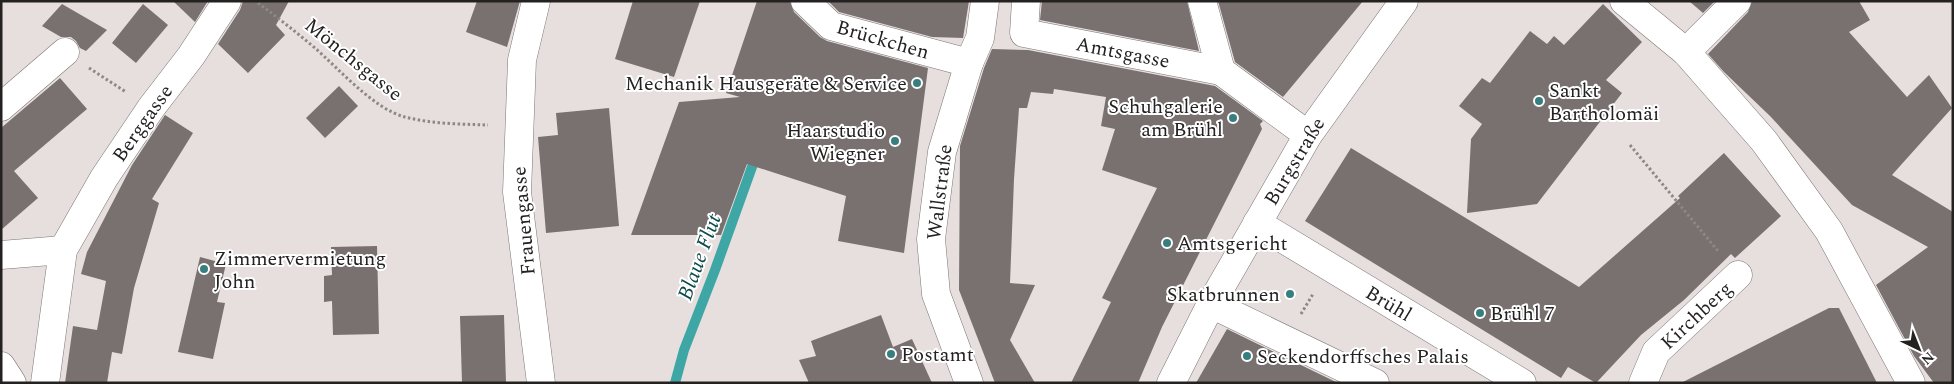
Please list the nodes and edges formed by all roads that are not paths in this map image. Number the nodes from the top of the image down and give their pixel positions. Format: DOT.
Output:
graph roads {
  1 [pos="227,1"];
  2 [pos="536,1"];
  3 [pos="805,1"];
  4 [pos="985,1"];
  5 [pos="1026,1"];
  6 [pos="1202,1"];
  7 [pos="1404,1"];
  8 [pos="1624,1"];
  9 [pos="1737,1"];
  10 [pos="64,52"];
  11 [pos="1686,52"];
  12 [pos="969,64"];
  13 [pos="1221,71"];
  14 [pos="1,107"];
  15 [pos="1308,135"];
  16 [pos="1257,223"];
  17 [pos="63,250"];
  18 [pos="1,254"];
  19 [pos="1738,275"];
  20 [pos="1211,304"];
  21 [pos="1,366"];
  22 [pos="12,383"];
  23 [pos="45,383"];
  24 [pos="541,383"];
  25 [pos="969,383"];
  26 [pos="1171,383"];
  27 [pos="1375,383"];
  28 [pos="1522,383"];
  29 [pos="1643,383"];
  30 [pos="1911,383"];
  1 -- 17 [label="street, Berggasse"];
  2 -- 24 [label="street, Frauengasse"];
  3 -- 12 [label="street, Brückchen"];
  4 -- 12 [label="street, Wallstraße"];
  5 -- 13 [label="street, Amtsgasse"];
  6 -- 13 [label="street"];
  7 -- 15 [label="street, Burgstraße"];
  8 -- 11 [label="street"];
  9 -- 11 [label="street"];
  10 -- 14 [label="street"];
  11 -- 30 [label="street"];
  12 -- 25 [label="street, Wallstraße"];
  13 -- 15 [label="street"];
  15 -- 16 [label="street, Burgstraße"];
  16 -- 20 [label="street, Burgstraße"];
  16 -- 28 [label="street, Brühl"];
  17 -- 18 [label="street"];
  17 -- 23 [label="street, Berggasse"];
  19 -- 29 [label="street, Kirchberg"];
  20 -- 26 [label="street, Burgstraße"];
  20 -- 27 [label="street"];
  21 -- 22 [label="street"];
}
